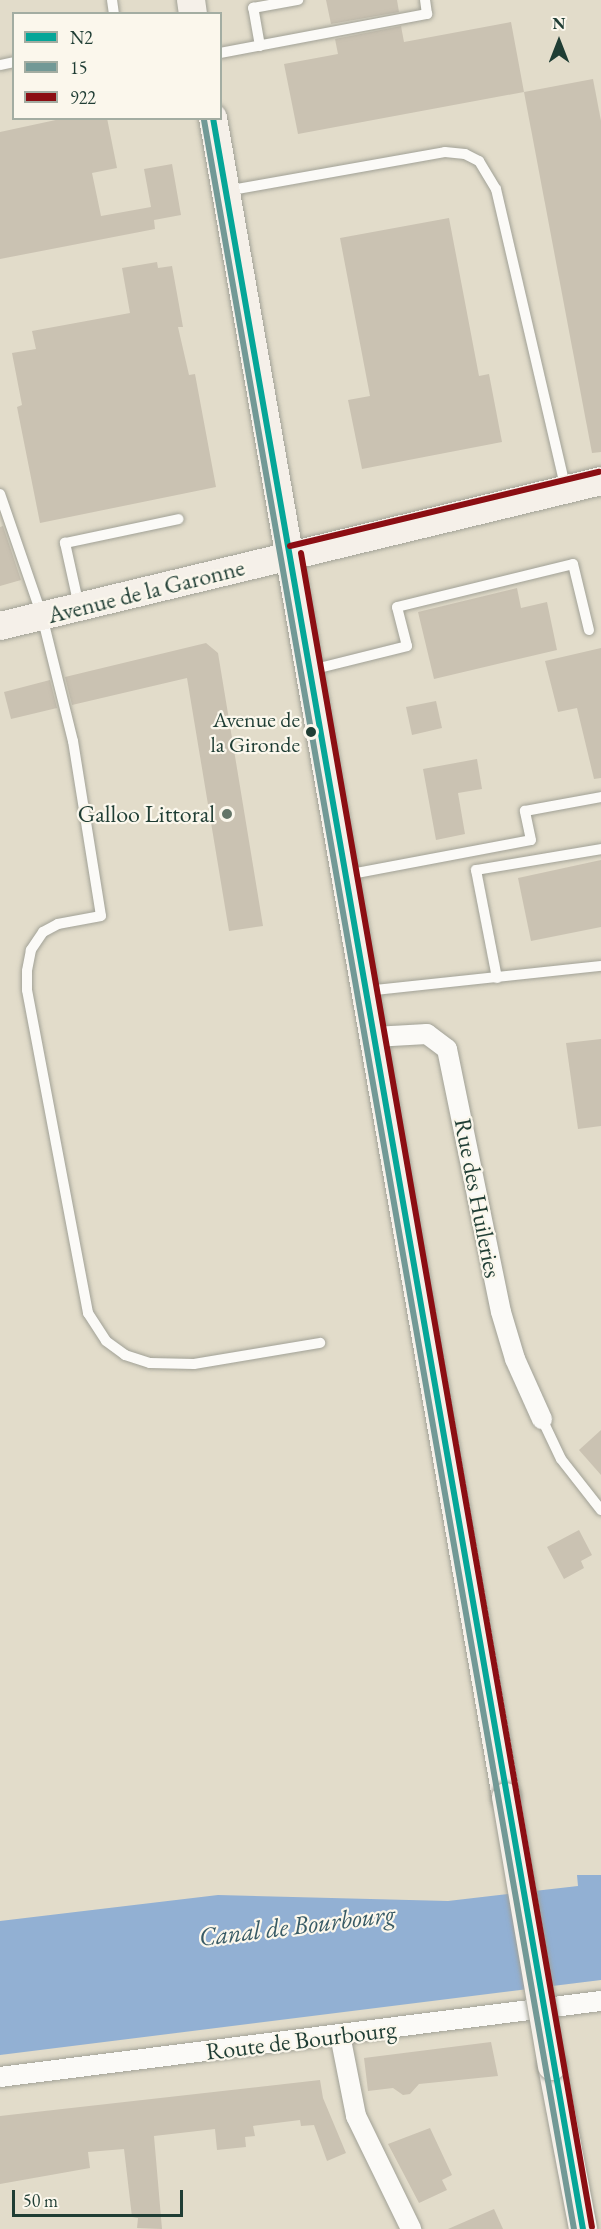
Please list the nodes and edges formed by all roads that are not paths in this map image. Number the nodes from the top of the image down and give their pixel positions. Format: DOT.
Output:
graph roads {
  1 [pos="298,0"];
  2 [pos="425,0"];
  3 [pos="260,46"];
  4 [pos="222,53"];
  5 [pos="213,120"];
  6 [pos="226,191"];
  7 [pos="601,481"];
  8 [pos="566,489"];
  9 [pos="0,494"];
  10 [pos="179,519"];
  11 [pos="292,555"];
  12 [pos="79,607"];
  13 [pos="42,616"];
  14 [pos="0,626"];
  15 [pos="589,630"];
  16 [pos="311,670"];
  17 [pos="601,796"];
  18 [pos="601,849"];
  19 [pos="346,875"];
  20 [pos="601,966"];
  21 [pos="497,978"];
  22 [pos="366,991"];
  23 [pos="374,1037"];
  24 [pos="320,1343"];
  25 [pos="542,1419"];
  26 [pos="601,1510"];
  27 [pos="601,2001"];
  28 [pos="339,2035"];
  29 [pos="552,2066"];
  30 [pos="0,2077"];
  31 [pos="411,2229"];
  32 [pos="567,2229"];
  33 [pos="583,2229"];
  1 -- 3 [label="lane"];
  2 -- 3 [label="lane"];
  3 -- 4 [label="lane"];
  5 -- 6 [label="street"];
  6 -- 8 [label="lane"];
  6 -- 11 [label="street"];
  7 -- 8 [label="street"];
  8 -- 11 [label="street"];
  9 -- 13 [label="lane"];
  10 -- 12 [label="lane"];
  11 -- 12 [label="street, Avenue de la Garonne"];
  11 -- 16 [label="street"];
  12 -- 13 [label="street, Avenue de la Garonne"];
  13 -- 14 [label="street, Avenue de la Garonne"];
  13 -- 24 [label="lane"];
  15 -- 16 [label="lane"];
  16 -- 19 [label="street"];
  17 -- 19 [label="lane"];
  18 -- 21 [label="lane"];
  19 -- 22 [label="street"];
  20 -- 21 [label="lane"];
  21 -- 22 [label="lane"];
  22 -- 23 [label="street"];
  23 -- 25 [label="street, Rue des Huileries"];
  23 -- 29 [label="street, bridge"];
  25 -- 26 [label="lane"];
  27 -- 28 [label="street, Route de Bourbourg"];
  28 -- 30 [label="street, Route de Bourbourg"];
  28 -- 31 [label="street"];
  29 -- 32 [label="street"];
  29 -- 33 [label="street"];
}
